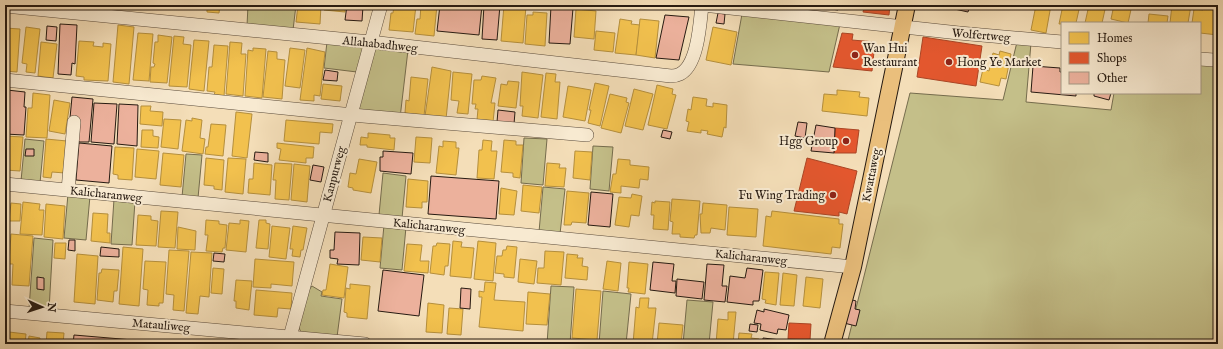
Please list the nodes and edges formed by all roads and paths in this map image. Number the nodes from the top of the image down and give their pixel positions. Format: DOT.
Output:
graph roads {
  1 [pos="381,5"];
  2 [pos="703,5"];
  3 [pos="906,5"];
  4 [pos="5,6"];
  5 [pos="901,26"];
  6 [pos="370,42"];
  7 [pos="1061,42"];
  8 [pos="1201,59"];
  9 [pos="1214,60"];
  10 [pos="5,80"];
  11 [pos="351,113"];
  12 [pos="74,122"];
  13 [pos="587,135"];
  14 [pos="5,184"];
  15 [pos="68,190"];
  16 [pos="324,215"];
  17 [pos="853,267"];
  18 [pos="5,311"];
  19 [pos="289,340"];
  20 [pos="365,344"];
  21 [pos="832,344"];
  1 -- 6 [label="street, Kanpurweg"];
  2 -- 5 [label="street, Wolfertweg"];
  2 -- 6 [label="street, Allahabadhweg"];
  3 -- 5 [label="main road, Kwattaweg"];
  4 -- 6 [label="street, Allahabadhweg"];
  5 -- 7 [label="street, Wolfertweg"];
  5 -- 17 [label="main road, Kwattaweg"];
  6 -- 11 [label="street, Kanpurweg"];
  8 -- 9 [label="street"];
  10 -- 11 [label="street"];
  11 -- 13 [label="street"];
  11 -- 16 [label="street, Kanpurweg"];
  12 -- 15 [label="street"];
  14 -- 15 [label="street, Kalicharanweg"];
  15 -- 16 [label="street, Kalicharanweg"];
  16 -- 17 [label="street, Kalicharanweg"];
  16 -- 19 [label="street, Kanpurweg"];
  17 -- 21 [label="main road, Kwattaweg"];
  18 -- 19 [label="street, Matauliweg"];
  19 -- 20 [label="street, Matauliweg"];
}
